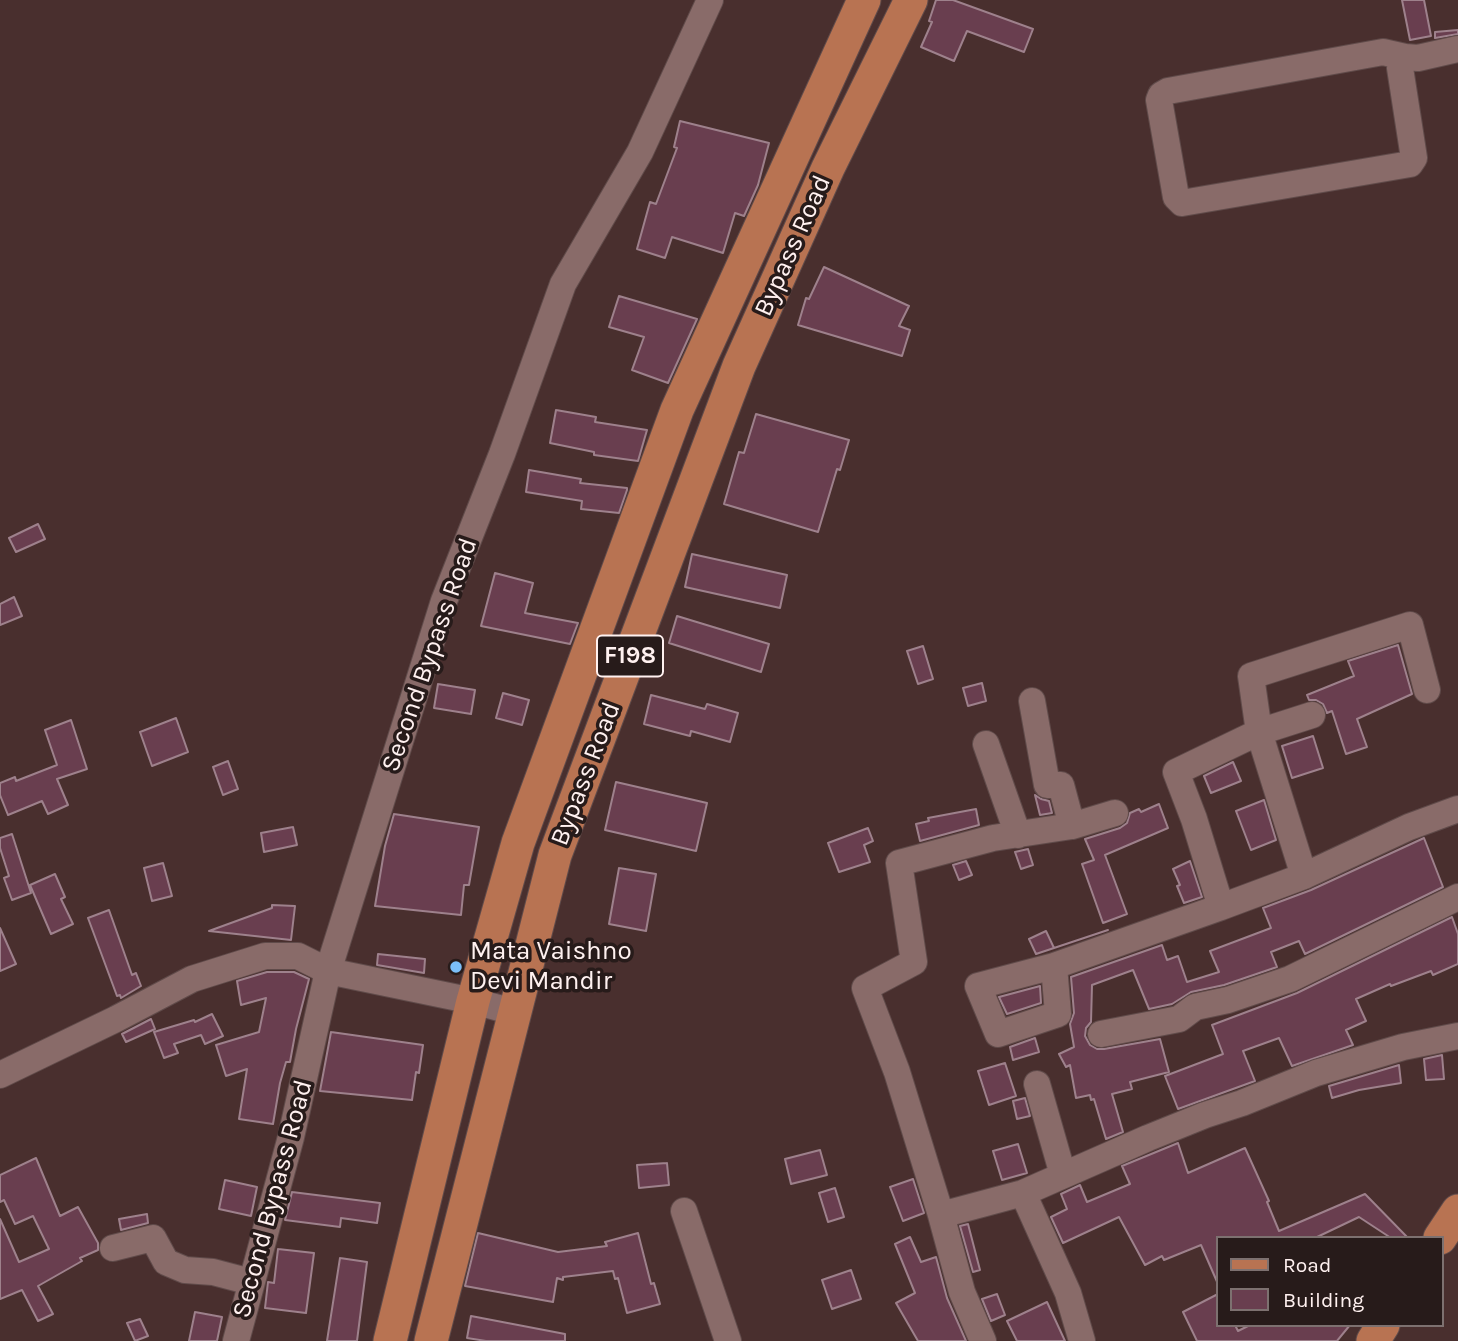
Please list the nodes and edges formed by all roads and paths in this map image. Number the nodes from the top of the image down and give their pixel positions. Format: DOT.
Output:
graph roads {
  1 [pos="710,0"];
  2 [pos="864,0"];
  3 [pos="911,0"];
  4 [pos="1458,49"];
  5 [pos="1405,58"];
  6 [pos="677,410"];
  7 [pos="718,422"];
  8 [pos="1427,690"];
  9 [pos="1032,701"];
  10 [pos="1312,716"];
  11 [pos="1259,732"];
  12 [pos="986,744"];
  13 [pos="1458,809"];
  14 [pos="1115,813"];
  15 [pos="1072,826"];
  16 [pos="1018,835"];
  17 [pos="518,843"];
  18 [pos="555,855"];
  19 [pos="1304,876"];
  20 [pos="1458,898"];
  21 [pos="1221,907"];
  22 [pos="1054,966"];
  23 [pos="328,971"];
  24 [pos="473,1001"];
  25 [pos="514,1012"];
  26 [pos="1101,1034"];
  27 [pos="1458,1036"];
  28 [pos="0,1075"];
  29 [pos="1037,1084"];
  30 [pos="1063,1175"];
  31 [pos="1023,1193"];
  32 [pos="1458,1210"];
  33 [pos="684,1211"];
  34 [pos="942,1215"];
  35 [pos="1441,1236"];
  36 [pos="113,1248"];
  37 [pos="251,1282"];
  38 [pos="236,1341"];
  39 [pos="390,1341"];
  40 [pos="431,1341"];
  41 [pos="728,1341"];
  42 [pos="983,1341"];
  43 [pos="1082,1341"];
  1 -- 23 [label="street, Second Bypass Road"];
  2 -- 6 [label="main road, Bypass Road / F198"];
  3 -- 7 [label="main road, Bypass Road / F198"];
  4 -- 5 [label="street"];
  5 -- 5 [label="street"];
  6 -- 7 [label="main road"];
  6 -- 17 [label="main road, Bypass Road / F198"];
  7 -- 18 [label="main road, Bypass Road / F198"];
  8 -- 11 [label="street"];
  9 -- 15 [label="street"];
  10 -- 11 [label="street"];
  11 -- 19 [label="street"];
  11 -- 21 [label="street"];
  12 -- 16 [label="street"];
  13 -- 19 [label="street"];
  14 -- 15 [label="street"];
  15 -- 16 [label="street"];
  16 -- 34 [label="street"];
  17 -- 18 [label="main road"];
  17 -- 24 [label="main road, Bypass Road / F198"];
  18 -- 25 [label="main road, Bypass Road / F198"];
  19 -- 21 [label="street"];
  20 -- 26 [label="street"];
  21 -- 22 [label="street"];
  23 -- 24 [label="street"];
  23 -- 28 [label="street"];
  23 -- 37 [label="street, Second Bypass Road"];
  24 -- 25 [label="street"];
  24 -- 39 [label="main road, Bypass Road / F198"];
  25 -- 40 [label="main road, Bypass Road / F198"];
  27 -- 30 [label="street"];
  29 -- 30 [label="street"];
  30 -- 31 [label="street"];
  31 -- 34 [label="street"];
  31 -- 43 [label="street"];
  32 -- 35 [label="main road"];
  33 -- 41 [label="street"];
  34 -- 42 [label="street"];
  36 -- 37 [label="street"];
  37 -- 38 [label="street, Second Bypass Road"];
}
